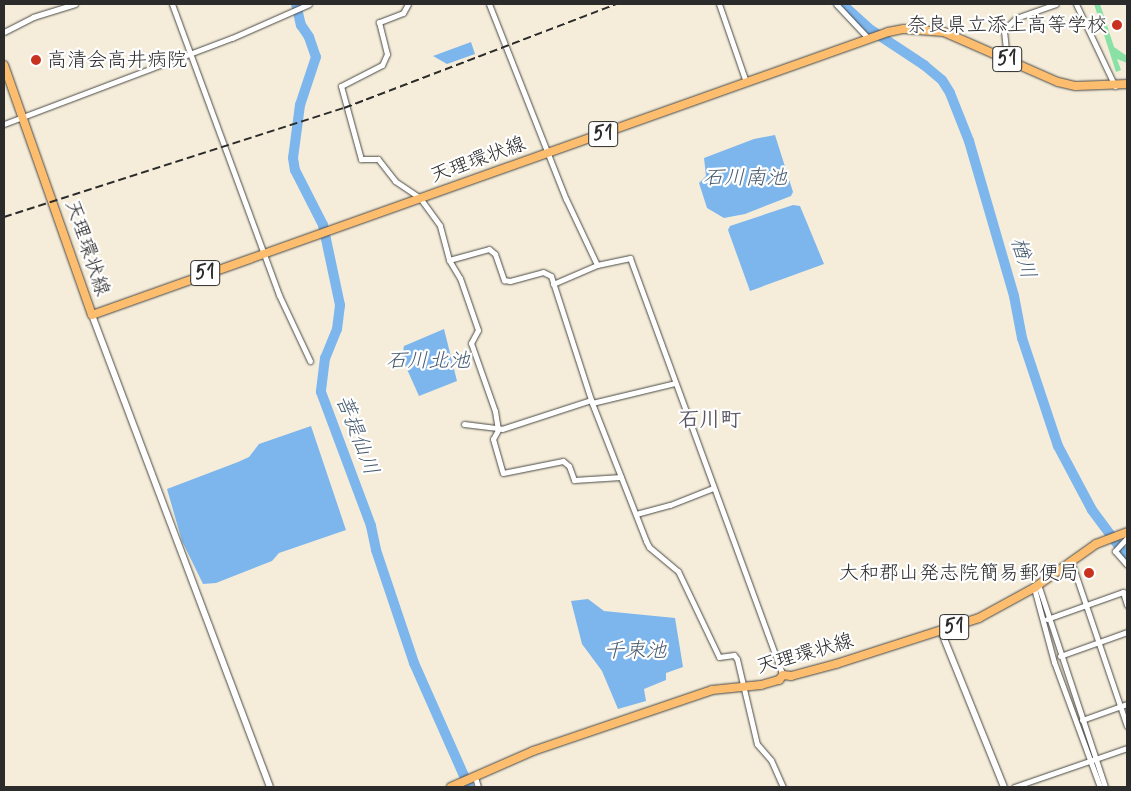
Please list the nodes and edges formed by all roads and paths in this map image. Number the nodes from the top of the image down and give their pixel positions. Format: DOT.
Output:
graph roads {
  1 [pos="76,4"];
  2 [pos="172,4"];
  3 [pos="309,4"];
  4 [pos="408,4"];
  5 [pos="489,4"];
  6 [pos="719,4"];
  7 [pos="836,4"];
  8 [pos="1056,4"];
  9 [pos="1076,4"];
  10 [pos="301,6"];
  11 [pos="4,32"];
  12 [pos="869,38"];
  13 [pos="192,53"];
  14 [pos="1007,59"];
  15 [pos="4,65"];
  16 [pos="746,82"];
  17 [pos="1127,84"];
  18 [pos="1115,86"];
  19 [pos="22,116"];
  20 [pos="4,124"];
  21 [pos="548,153"];
  22 [pos="420,198"];
  23 [pos="263,253"];
  24 [pos="449,260"];
  25 [pos="597,265"];
  26 [pos="553,284"];
  27 [pos="92,315"];
  28 [pos="310,361"];
  29 [pos="675,383"];
  30 [pos="591,402"];
  31 [pos="464,424"];
  32 [pos="498,430"];
  33 [pos="621,477"];
  34 [pos="714,488"];
  35 [pos="636,514"];
  36 [pos="1127,532"];
  37 [pos="1127,538"];
  38 [pos="1071,561"];
  39 [pos="1127,565"];
  40 [pos="1036,586"];
  41 [pos="1127,605"];
  42 [pos="1086,606"];
  43 [pos="1047,619"];
  44 [pos="941,631"];
  45 [pos="1127,632"];
  46 [pos="1099,642"];
  47 [pos="1060,656"];
  48 [pos="783,675"];
  49 [pos="744,686"];
  50 [pos="1127,704"];
  51 [pos="1120,706"];
  52 [pos="1082,720"];
  53 [pos="1127,726"];
  54 [pos="1127,748"];
  55 [pos="1096,758"];
  56 [pos="1090,760"];
  57 [pos="474,778"];
  58 [pos="270,787"];
  59 [pos="451,787"];
  60 [pos="478,787"];
  61 [pos="783,787"];
  62 [pos="1004,787"];
  63 [pos="1014,787"];
  64 [pos="1100,787"];
  65 [pos="1105,787"];
  1 -- 11 [label="street"];
  2 -- 13 [label="street"];
  3 -- 10 [label="street"];
  4 -- 22 [label="street"];
  5 -- 21 [label="street"];
  6 -- 16 [label="street"];
  7 -- 12 [label="street"];
  8 -- 14 [label="street"];
  9 -- 18 [label="street"];
  10 -- 13 [label="street"];
  12 -- 14 [label="main road, 天理環状線 / 51"];
  12 -- 16 [label="main road, 天理環状線 / 51"];
  13 -- 19 [label="street"];
  13 -- 23 [label="street"];
  14 -- 18 [label="main road, 天理環状線 / 51"];
  15 -- 19 [label="main road, 天理環状線"];
  16 -- 21 [label="main road, 天理環状線 / 51"];
  17 -- 18 [label="main road, 天理環状線 / 51"];
  19 -- 20 [label="street"];
  19 -- 27 [label="main road, 天理環状線"];
  21 -- 22 [label="main road, 天理環状線 / 51"];
  21 -- 25 [label="street"];
  22 -- 23 [label="main road, 天理環状線 / 51"];
  22 -- 24 [label="street"];
  23 -- 27 [label="main road, 天理環状線 / 51"];
  23 -- 28 [label="street"];
  24 -- 26 [label="street"];
  24 -- 32 [label="street"];
  25 -- 26 [label="street"];
  25 -- 29 [label="street"];
  26 -- 30 [label="street"];
  27 -- 58 [label="street"];
  29 -- 30 [label="street"];
  29 -- 34 [label="street"];
  30 -- 32 [label="street"];
  30 -- 33 [label="street"];
  31 -- 32 [label="street"];
  32 -- 33 [label="street"];
  33 -- 35 [label="street"];
  34 -- 35 [label="street"];
  34 -- 48 [label="street"];
  35 -- 49 [label="street"];
  36 -- 38 [label="main road, 天理環状線 / 51"];
  37 -- 39 [label="street"];
  38 -- 40 [label="main road, 天理環状線 / 51"];
  38 -- 42 [label="street"];
  40 -- 43 [label="street"];
  40 -- 44 [label="main road, 天理環状線 / 51"];
  40 -- 56 [label="street"];
  41 -- 42 [label="street"];
  42 -- 43 [label="street"];
  42 -- 46 [label="street"];
  43 -- 47 [label="street"];
  44 -- 48 [label="main road, 天理環状線 / 51"];
  44 -- 62 [label="street"];
  45 -- 46 [label="street"];
  46 -- 47 [label="street"];
  46 -- 51 [label="street"];
  47 -- 52 [label="street"];
  48 -- 49 [label="main road, 天理環状線 / 51"];
  49 -- 57 [label="main road, 天理環状線 / 51"];
  49 -- 61 [label="street"];
  50 -- 51 [label="street"];
  51 -- 52 [label="street"];
  51 -- 53 [label="street"];
  52 -- 55 [label="street"];
  54 -- 55 [label="street"];
  55 -- 56 [label="street"];
  55 -- 65 [label="street"];
  56 -- 63 [label="street"];
  56 -- 64 [label="street"];
  57 -- 59 [label="main road, 天理環状線 / 51"];
  57 -- 60 [label="street"];
}
